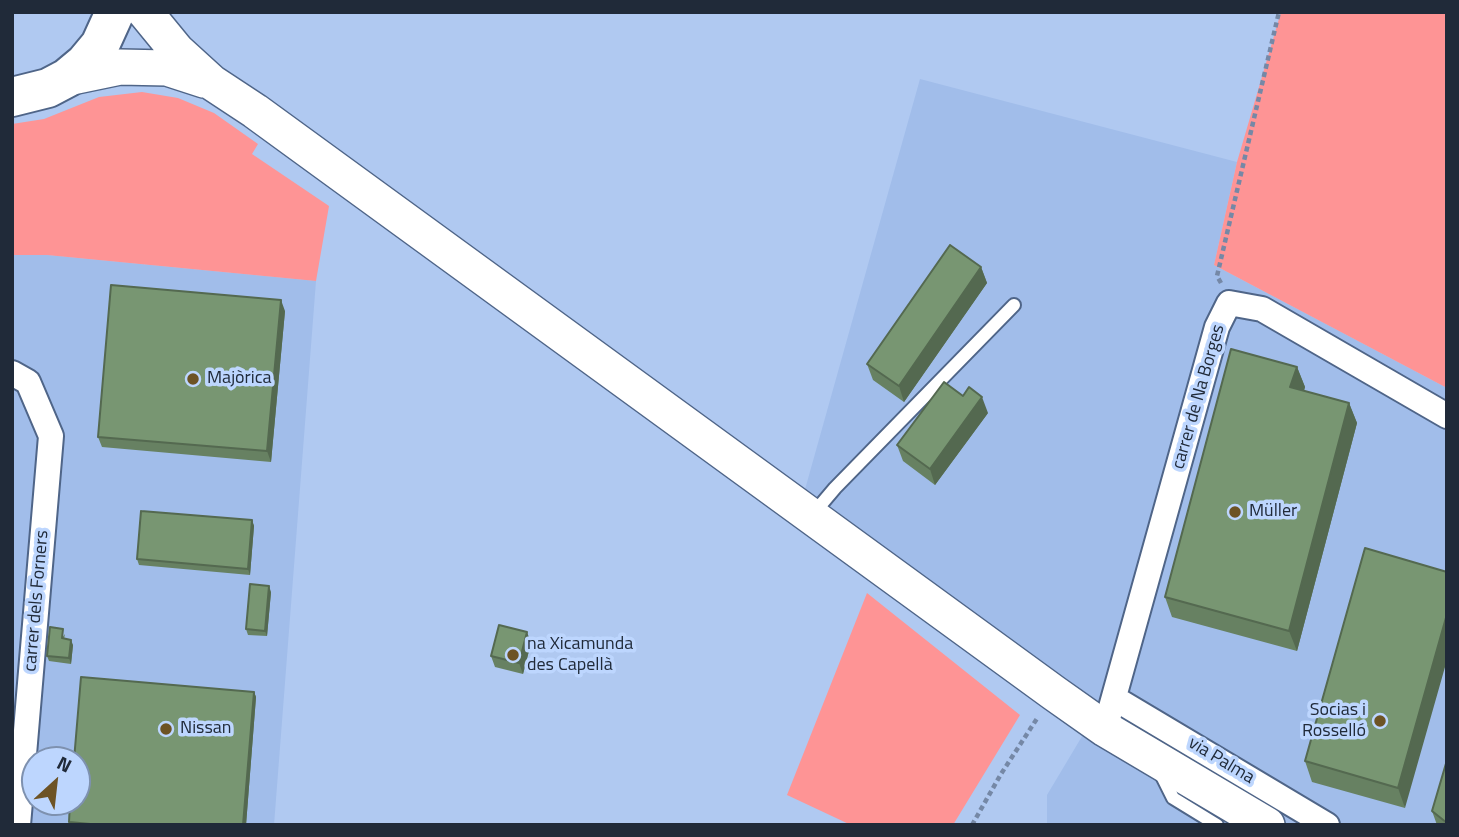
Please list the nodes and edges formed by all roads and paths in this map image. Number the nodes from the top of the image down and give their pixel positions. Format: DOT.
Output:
graph roads {
  1 [pos="115,12"];
  2 [pos="145,12"];
  3 [pos="1279,12"];
  4 [pos="67,78"];
  5 [pos="211,82"];
  6 [pos="12,97"];
  7 [pos="1229,303"];
  8 [pos="1014,305"];
  9 [pos="20,378"];
  10 [pos="1447,416"];
  11 [pos="812,516"];
  12 [pos="1054,693"];
  13 [pos="1110,713"];
  14 [pos="1152,758"];
  15 [pos="18,825"];
  16 [pos="972,825"];
  17 [pos="1217,825"];
  18 [pos="1267,825"];
  19 [pos="1327,825"];
  1 -- 4 [label="main road"];
  2 -- 5 [label="main road"];
  3 -- 7 [label="path"];
  4 -- 5 [label="main road"];
  4 -- 6 [label="main road"];
  5 -- 11 [label="main road"];
  7 -- 10 [label="street, carrer de Na Borges"];
  7 -- 13 [label="street, carrer de Na Borges"];
  8 -- 11 [label="lane"];
  9 -- 15 [label="street, carrer dels Forners"];
  11 -- 12 [label="main road"];
  12 -- 13 [label="main road"];
  12 -- 16 [label="path"];
  13 -- 14 [label="main road"];
  13 -- 19 [label="street, via Palma"];
  14 -- 17 [label="lane"];
  14 -- 18 [label="main road"];
}
